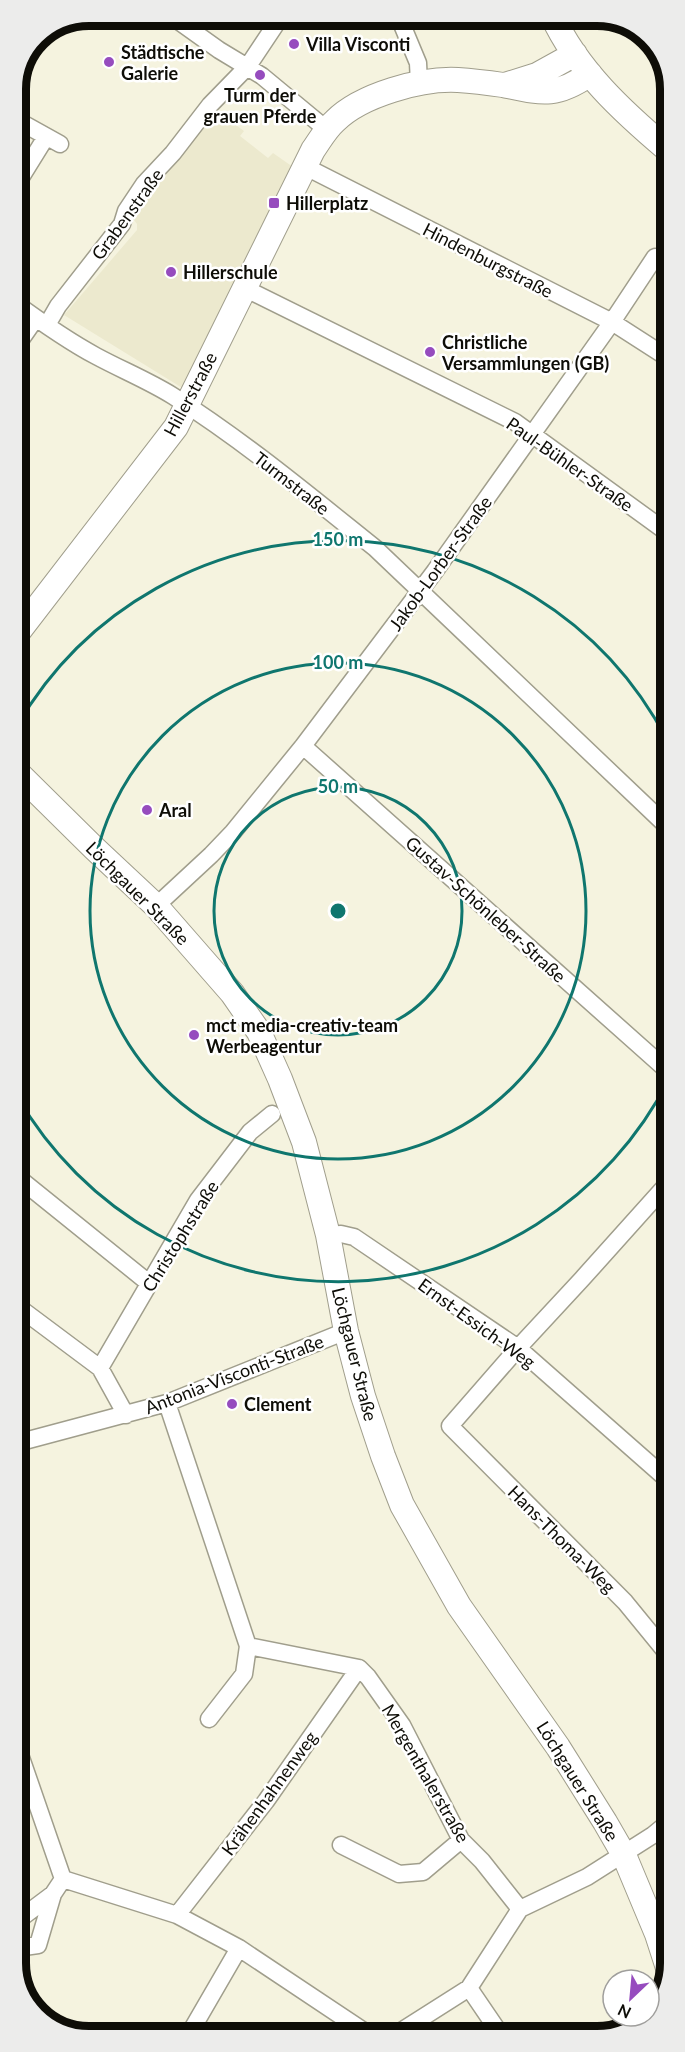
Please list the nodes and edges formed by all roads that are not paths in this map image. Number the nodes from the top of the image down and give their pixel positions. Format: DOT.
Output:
graph roads {
  1 [pos="185,26"];
  2 [pos="275,26"];
  3 [pos="403,26"];
  4 [pos="558,26"];
  5 [pos="575,54"];
  6 [pos="248,66"];
  7 [pos="590,74"];
  8 [pos="419,83"];
  9 [pos="503,85"];
  10 [pos="26,125"];
  11 [pos="326,129"];
  12 [pos="660,143"];
  13 [pos="306,167"];
  14 [pos="26,174"];
  15 [pos="655,257"];
  16 [pos="244,288"];
  17 [pos="26,311"];
  18 [pos="41,321"];
  19 [pos="612,322"];
  20 [pos="26,337"];
  21 [pos="660,353"];
  22 [pos="187,405"];
  23 [pos="533,434"];
  24 [pos="660,527"];
  25 [pos="420,592"];
  26 [pos="26,622"];
  27 [pos="303,746"];
  28 [pos="26,781"];
  29 [pos="660,819"];
  30 [pos="156,906"];
  31 [pos="660,1064"];
  32 [pos="272,1114"];
  33 [pos="26,1184"];
  34 [pos="660,1192"];
  35 [pos="328,1235"];
  36 [pos="150,1284"];
  37 [pos="26,1313"];
  38 [pos="346,1331"];
  39 [pos="518,1348"];
  40 [pos="100,1368"];
  41 [pos="167,1403"];
  42 [pos="126,1415"];
  43 [pos="26,1441"];
  44 [pos="660,1473"];
  45 [pos="660,1645"];
  46 [pos="248,1646"];
  47 [pos="359,1668"];
  48 [pos="209,1719"];
  49 [pos="26,1772"];
  50 [pos="660,1829"];
  51 [pos="461,1840"];
  52 [pos="341,1845"];
  53 [pos="624,1855"];
  54 [pos="63,1879"];
  55 [pos="53,1894"];
  56 [pos="520,1909"];
  57 [pos="26,1914"];
  58 [pos="177,1915"];
  59 [pos="660,1943"];
  60 [pos="26,1947"];
  61 [pos="239,1948"];
  62 [pos="469,1988"];
  63 [pos="194,2026"];
  64 [pos="356,2026"];
  65 [pos="410,2026"];
  66 [pos="495,2026"];
  1 -- 6 [label="street"];
  2 -- 6 [label="street, Grabenstraße"];
  3 -- 8 [label="street"];
  4 -- 5 [label="main road"];
  5 -- 7 [label="main road"];
  5 -- 9 [label="main road"];
  6 -- 11 [label="street"];
  6 -- 18 [label="street, Grabenstraße"];
  7 -- 9 [label="main road"];
  7 -- 12 [label="main road"];
  8 -- 9 [label="main road"];
  8 -- 11 [label="main road"];
  10 -- 14 [label="street"];
  11 -- 13 [label="main road, Hillerstraße"];
  13 -- 16 [label="main road, Hillerstraße"];
  13 -- 19 [label="street, Hindenburgstraße"];
  15 -- 19 [label="street, Jakob-Lorber-Straße"];
  16 -- 22 [label="main road, Hillerstraße"];
  16 -- 23 [label="street, Paul-Bühler-Straße"];
  17 -- 18 [label="street, Turmstraße"];
  18 -- 20 [label="street, Grabenstraße"];
  18 -- 22 [label="street, Turmstraße"];
  19 -- 21 [label="street, Hindenburgstraße"];
  19 -- 23 [label="street, Jakob-Lorber-Straße"];
  22 -- 25 [label="street, Turmstraße"];
  22 -- 26 [label="main road, Hillerstraße"];
  23 -- 24 [label="street, Paul-Bühler-Straße"];
  23 -- 25 [label="street, Jakob-Lorber-Straße"];
  25 -- 27 [label="street, Jakob-Lorber-Straße"];
  25 -- 29 [label="street, Turmstraße"];
  27 -- 30 [label="street, Jakob-Lorber-Straße"];
  27 -- 31 [label="street, Gustav-Schönleber-Straße"];
  28 -- 30 [label="main road, Löchgauer Straße"];
  30 -- 35 [label="main road, Löchgauer Straße"];
  32 -- 36 [label="street, Christophstraße"];
  33 -- 36 [label="street"];
  34 -- 39 [label="street"];
  35 -- 38 [label="main road, Löchgauer Straße"];
  35 -- 39 [label="street, Ernst-Essich-Weg"];
  36 -- 40 [label="street, Christophstraße"];
  37 -- 40 [label="street"];
  38 -- 41 [label="street, Antonia-Visconti-Straße"];
  38 -- 53 [label="main road, Löchgauer Straße"];
  39 -- 44 [label="street, Ernst-Essich-Weg"];
  39 -- 45 [label="street, Hans-Thoma-Weg"];
  40 -- 42 [label="street"];
  41 -- 42 [label="street, Antonia-Visconti-Straße"];
  41 -- 46 [label="street"];
  42 -- 43 [label="street, Antonia-Visconti-Straße"];
  46 -- 47 [label="street"];
  46 -- 48 [label="street"];
  47 -- 51 [label="street, Mergenthalerstraße"];
  47 -- 58 [label="street, Krähenhahnenweg"];
  49 -- 54 [label="street"];
  50 -- 53 [label="street"];
  51 -- 52 [label="street"];
  51 -- 56 [label="street, Mergenthalerstraße"];
  53 -- 56 [label="street"];
  53 -- 59 [label="main road, Löchgauer Straße"];
  54 -- 55 [label="street"];
  54 -- 58 [label="street"];
  55 -- 57 [label="street"];
  55 -- 60 [label="street"];
  56 -- 62 [label="street"];
  58 -- 61 [label="street"];
  61 -- 63 [label="street"];
  61 -- 64 [label="street"];
  62 -- 65 [label="street"];
  62 -- 66 [label="street"];
}
